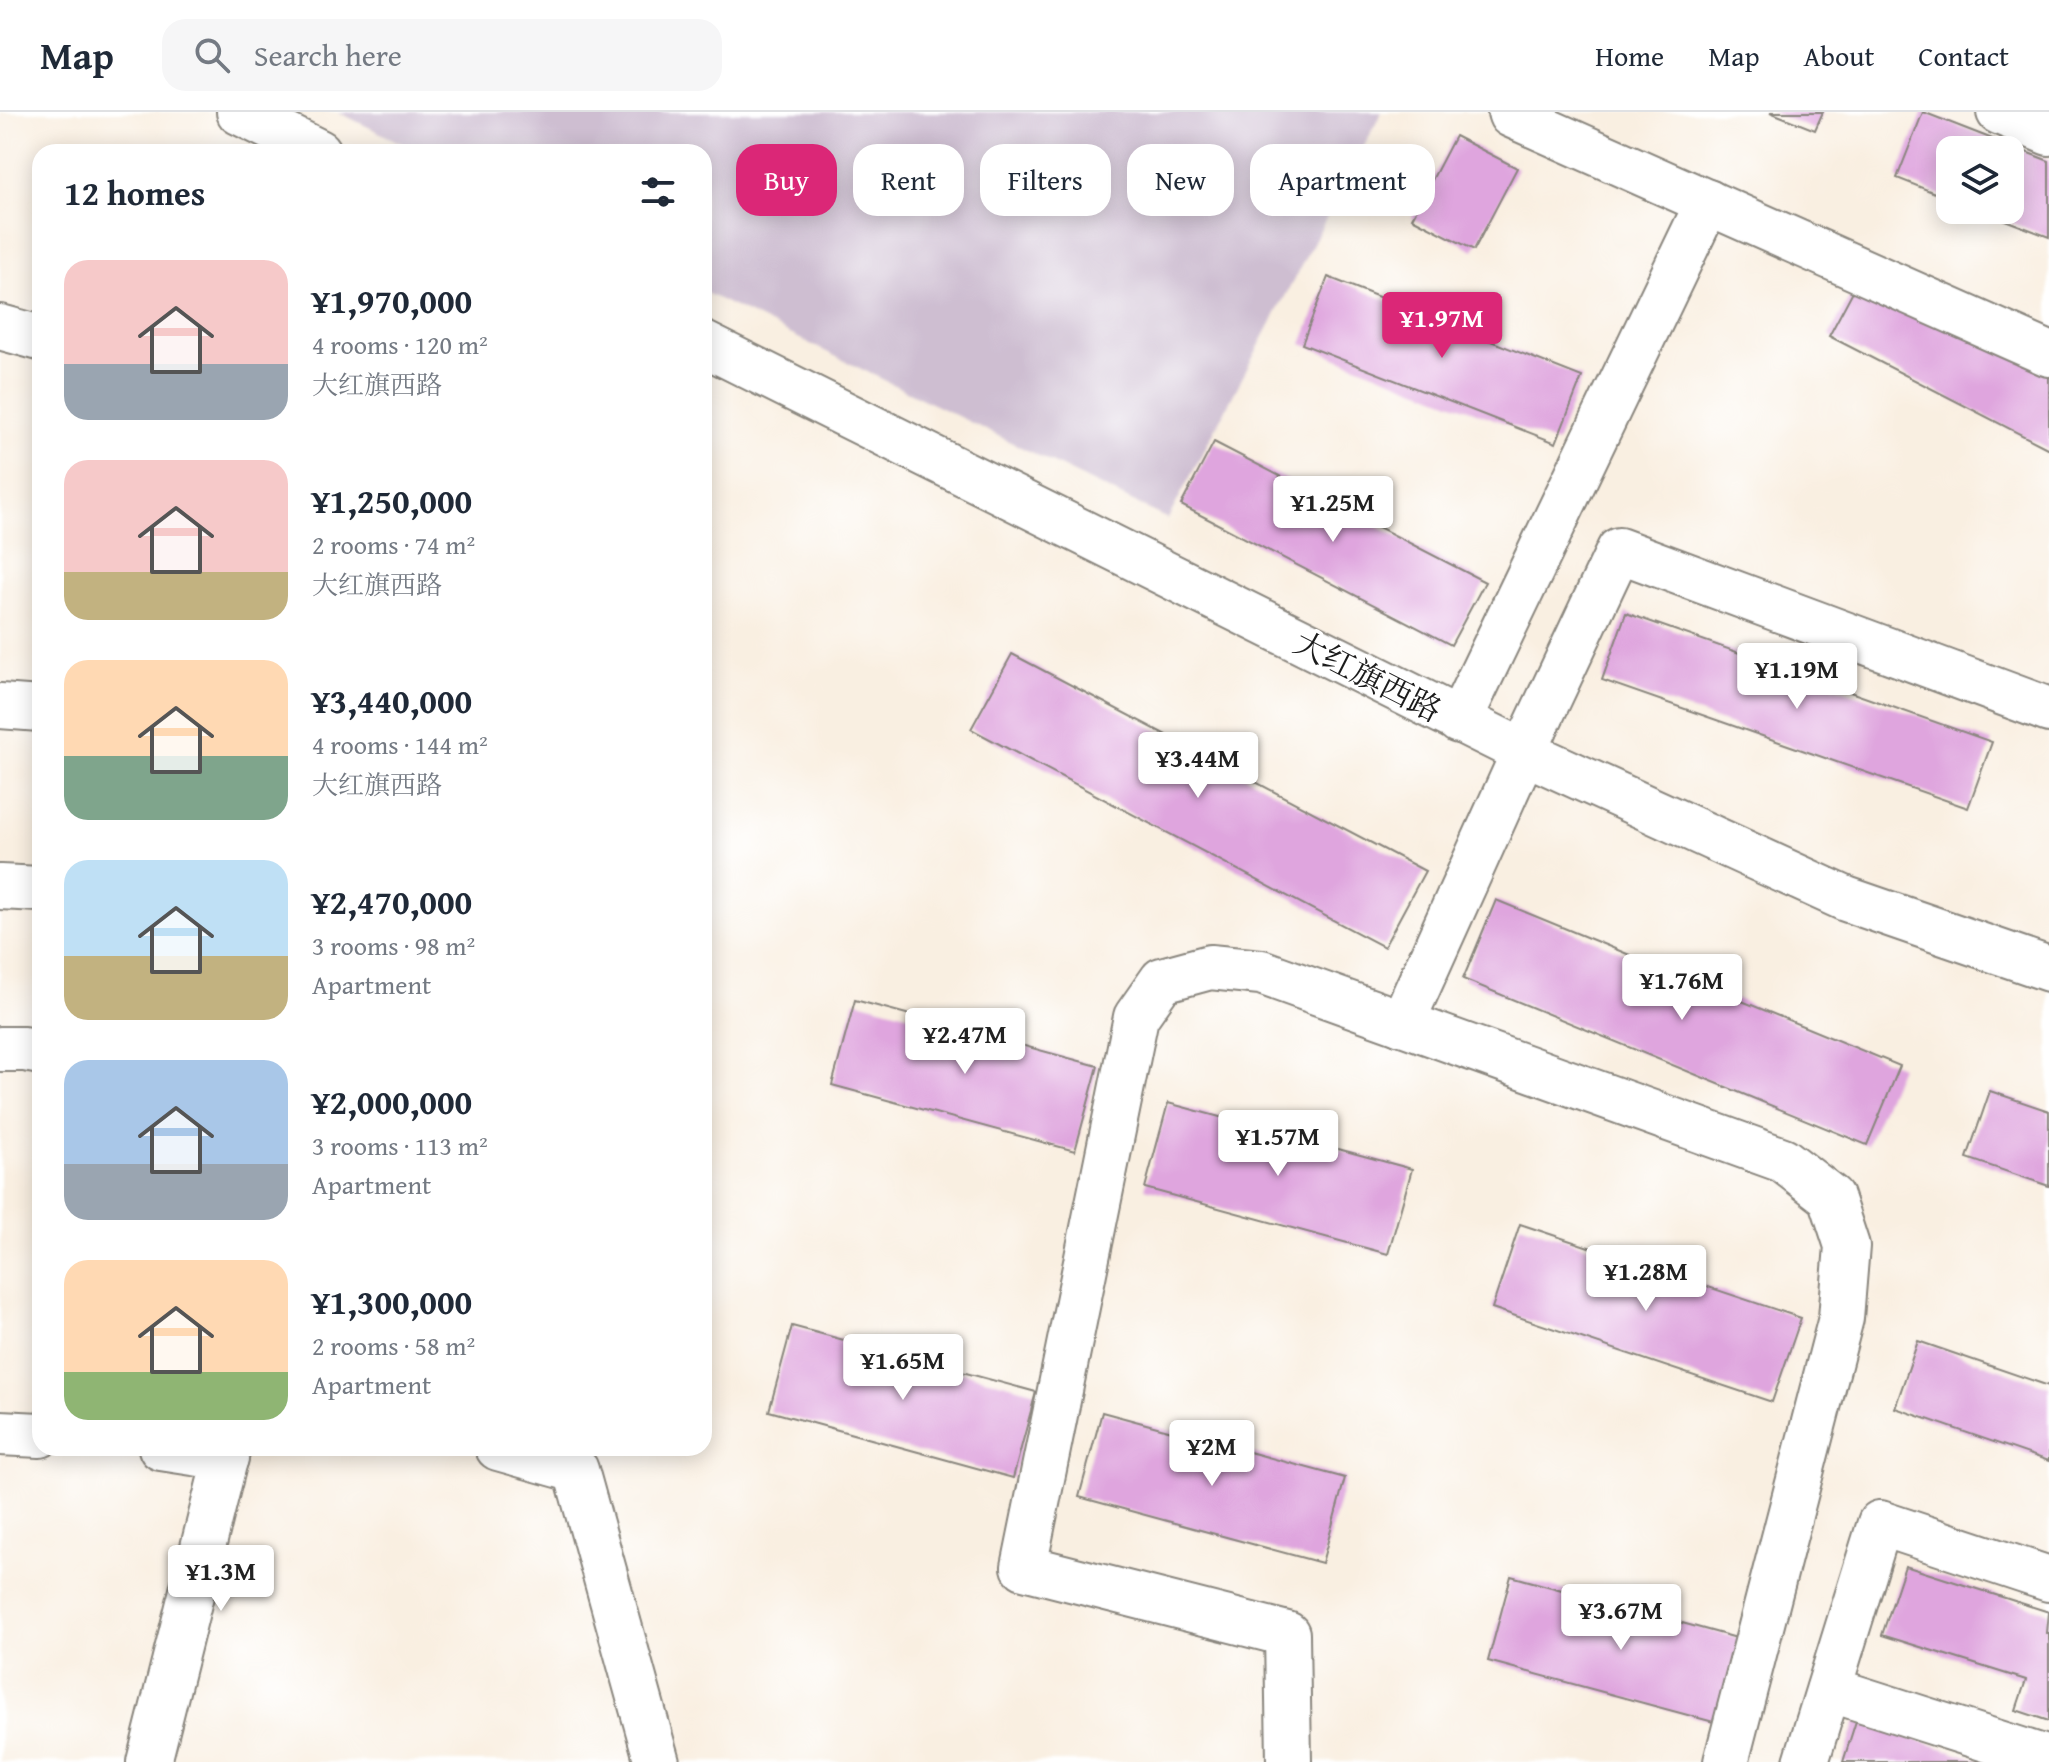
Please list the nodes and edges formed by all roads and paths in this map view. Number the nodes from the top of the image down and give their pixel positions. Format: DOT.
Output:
graph roads {
  1 [pos="239,112"];
  2 [pos="1510,112"];
  3 [pos="1999,112"];
  4 [pos="2049,133"];
  5 [pos="303,144"];
  6 [pos="1708,202"];
  7 [pos="0,327"];
  8 [pos="32,336"];
  9 [pos="712,348"];
  10 [pos="2049,354"];
  11 [pos="0,706"];
  12 [pos="32,708"];
  13 [pos="2049,710"];
  14 [pos="1459,721"];
  15 [pos="1524,752"];
  16 [pos="0,887"];
  17 [pos="32,889"];
  18 [pos="2049,969"];
  19 [pos="1402,1023"];
  20 [pos="0,1049"];
  21 [pos="32,1050"];
  22 [pos="0,1433"];
  23 [pos="32,1435"];
  24 [pos="226,1456"];
  25 [pos="526,1456"];
  26 [pos="2049,1579"];
  27 [pos="1829,1689"];
  28 [pos="2049,1759"];
  29 [pos="149,1762"];
  30 [pos="657,1762"];
  31 [pos="1289,1762"];
  32 [pos="1726,1762"];
  33 [pos="1806,1762"];
  1 -- 5 [label="street"];
  2 -- 6 [label="street"];
  3 -- 4 [label="street"];
  6 -- 10 [label="street"];
  6 -- 14 [label="street"];
  7 -- 8 [label="street"];
  9 -- 14 [label="street, 大红旗西路"];
  11 -- 12 [label="street"];
  13 -- 15 [label="street"];
  14 -- 15 [label="street, 大红旗西路"];
  15 -- 18 [label="street, 大红旗西路"];
  15 -- 19 [label="street"];
  16 -- 17 [label="street"];
  19 -- 31 [label="street"];
  19 -- 32 [label="street"];
  20 -- 21 [label="street"];
  22 -- 23 [label="street"];
  24 -- 29 [label="street"];
  25 -- 30 [label="street"];
  26 -- 27 [label="street"];
  27 -- 28 [label="street"];
  27 -- 33 [label="street"];
}
